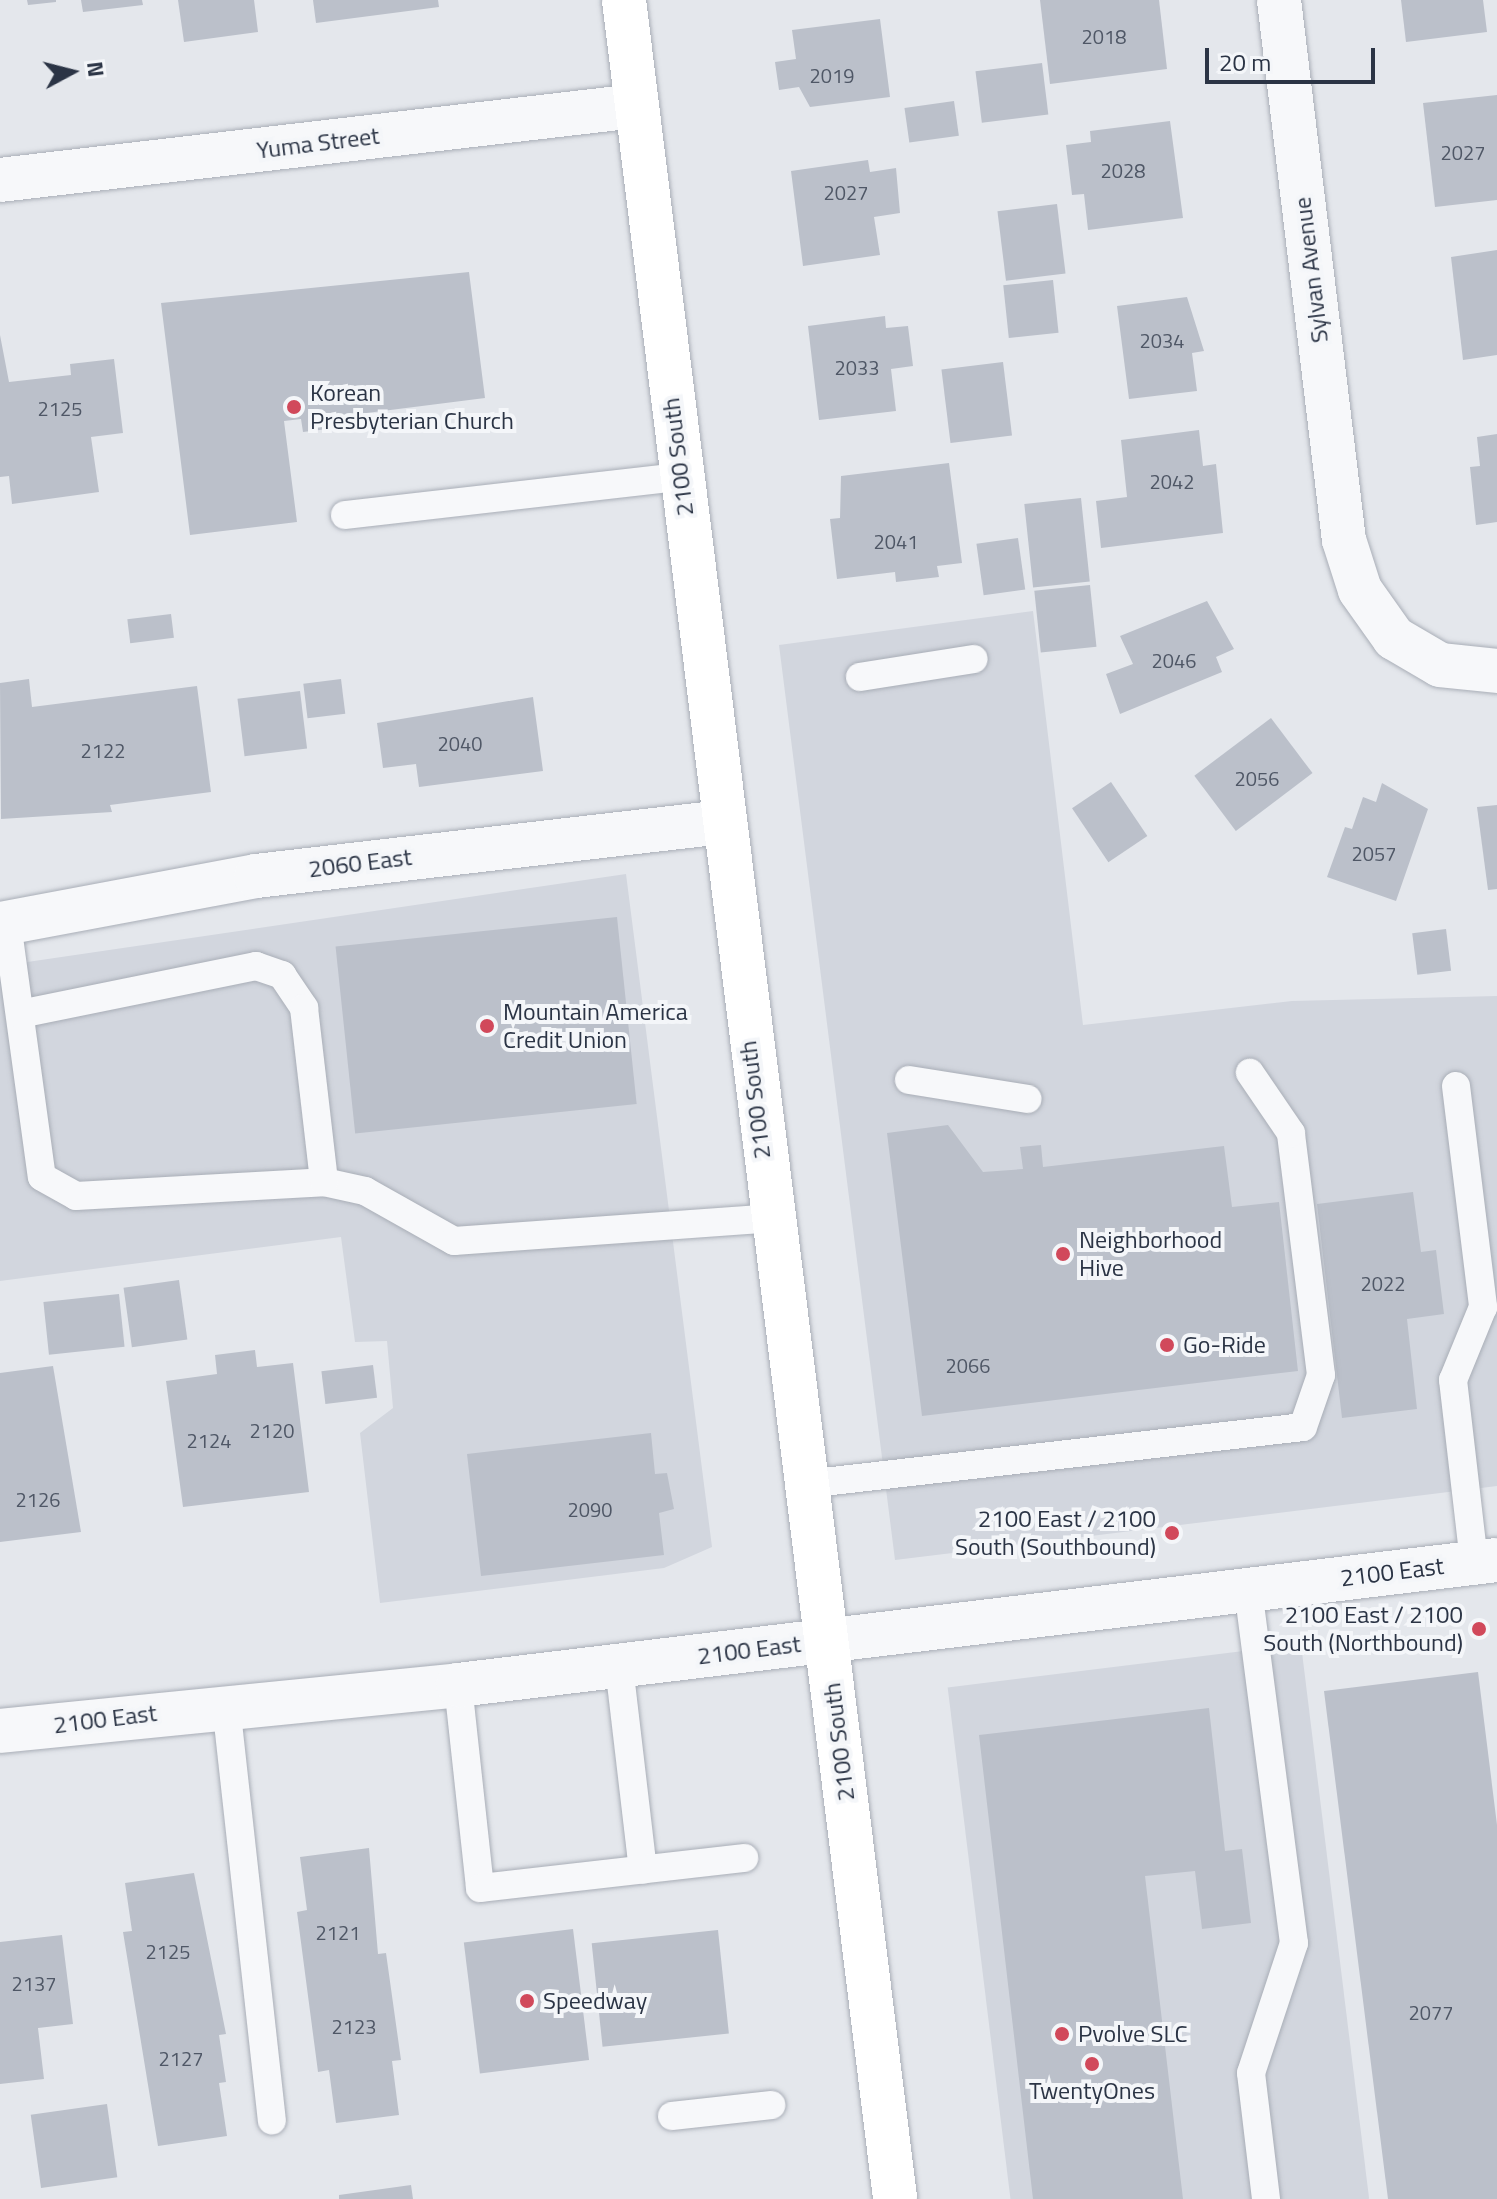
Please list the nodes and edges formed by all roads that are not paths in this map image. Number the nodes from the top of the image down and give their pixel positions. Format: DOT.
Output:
graph roads {
  1 [pos="624,0"];
  2 [pos="1279,0"];
  3 [pos="636,106"];
  4 [pos="0,180"];
  5 [pos="681,477"];
  6 [pos="345,515"];
  7 [pos="974,659"];
  8 [pos="1497,671"];
  9 [pos="860,677"];
  10 [pos="722,822"];
  11 [pos="4,924"];
  12 [pos="20,1014"];
  13 [pos="1250,1073"];
  14 [pos="909,1080"];
  15 [pos="1456,1086"];
  16 [pos="1027,1099"];
  17 [pos="324,1182"];
  18 [pos="771,1218"];
  19 [pos="806,1484"];
  20 [pos="1486,1561"];
  21 [pos="1248,1589"];
  22 [pos="828,1640"];
  23 [pos="619,1666"];
  24 [pos="458,1685"];
  25 [pos="226,1705"];
  26 [pos="0,1731"];
  27 [pos="744,1858"];
  28 [pos="643,1870"];
  29 [pos="771,2105"];
  30 [pos="672,2116"];
  31 [pos="272,2120"];
  32 [pos="891,2199"];
  33 [pos="1266,2199"];
  1 -- 3 [label="main road, 2100 South"];
  2 -- 8 [label="street, Sylvan Avenue"];
  3 -- 4 [label="street, Yuma Street"];
  3 -- 5 [label="main road, 2100 South"];
  5 -- 6 [label="lane"];
  5 -- 10 [label="main road, 2100 South"];
  7 -- 9 [label="lane"];
  10 -- 11 [label="street, 2060 East"];
  10 -- 18 [label="main road, 2100 South"];
  11 -- 12 [label="lane"];
  12 -- 17 [label="lane"];
  12 -- 17 [label="lane"];
  13 -- 19 [label="lane"];
  14 -- 16 [label="lane"];
  15 -- 20 [label="lane"];
  17 -- 18 [label="lane"];
  18 -- 19 [label="main road, 2100 South"];
  19 -- 22 [label="main road, 2100 South"];
  20 -- 21 [label="street, 2100 East"];
  21 -- 22 [label="street, 2100 East"];
  21 -- 33 [label="lane"];
  22 -- 23 [label="street, 2100 East"];
  22 -- 32 [label="main road, 2100 South"];
  23 -- 24 [label="street, 2100 East"];
  23 -- 28 [label="lane"];
  24 -- 25 [label="street, 2100 East"];
  24 -- 28 [label="lane"];
  25 -- 26 [label="street, 2100 East"];
  25 -- 31 [label="lane"];
  27 -- 28 [label="lane"];
  29 -- 30 [label="lane"];
}
